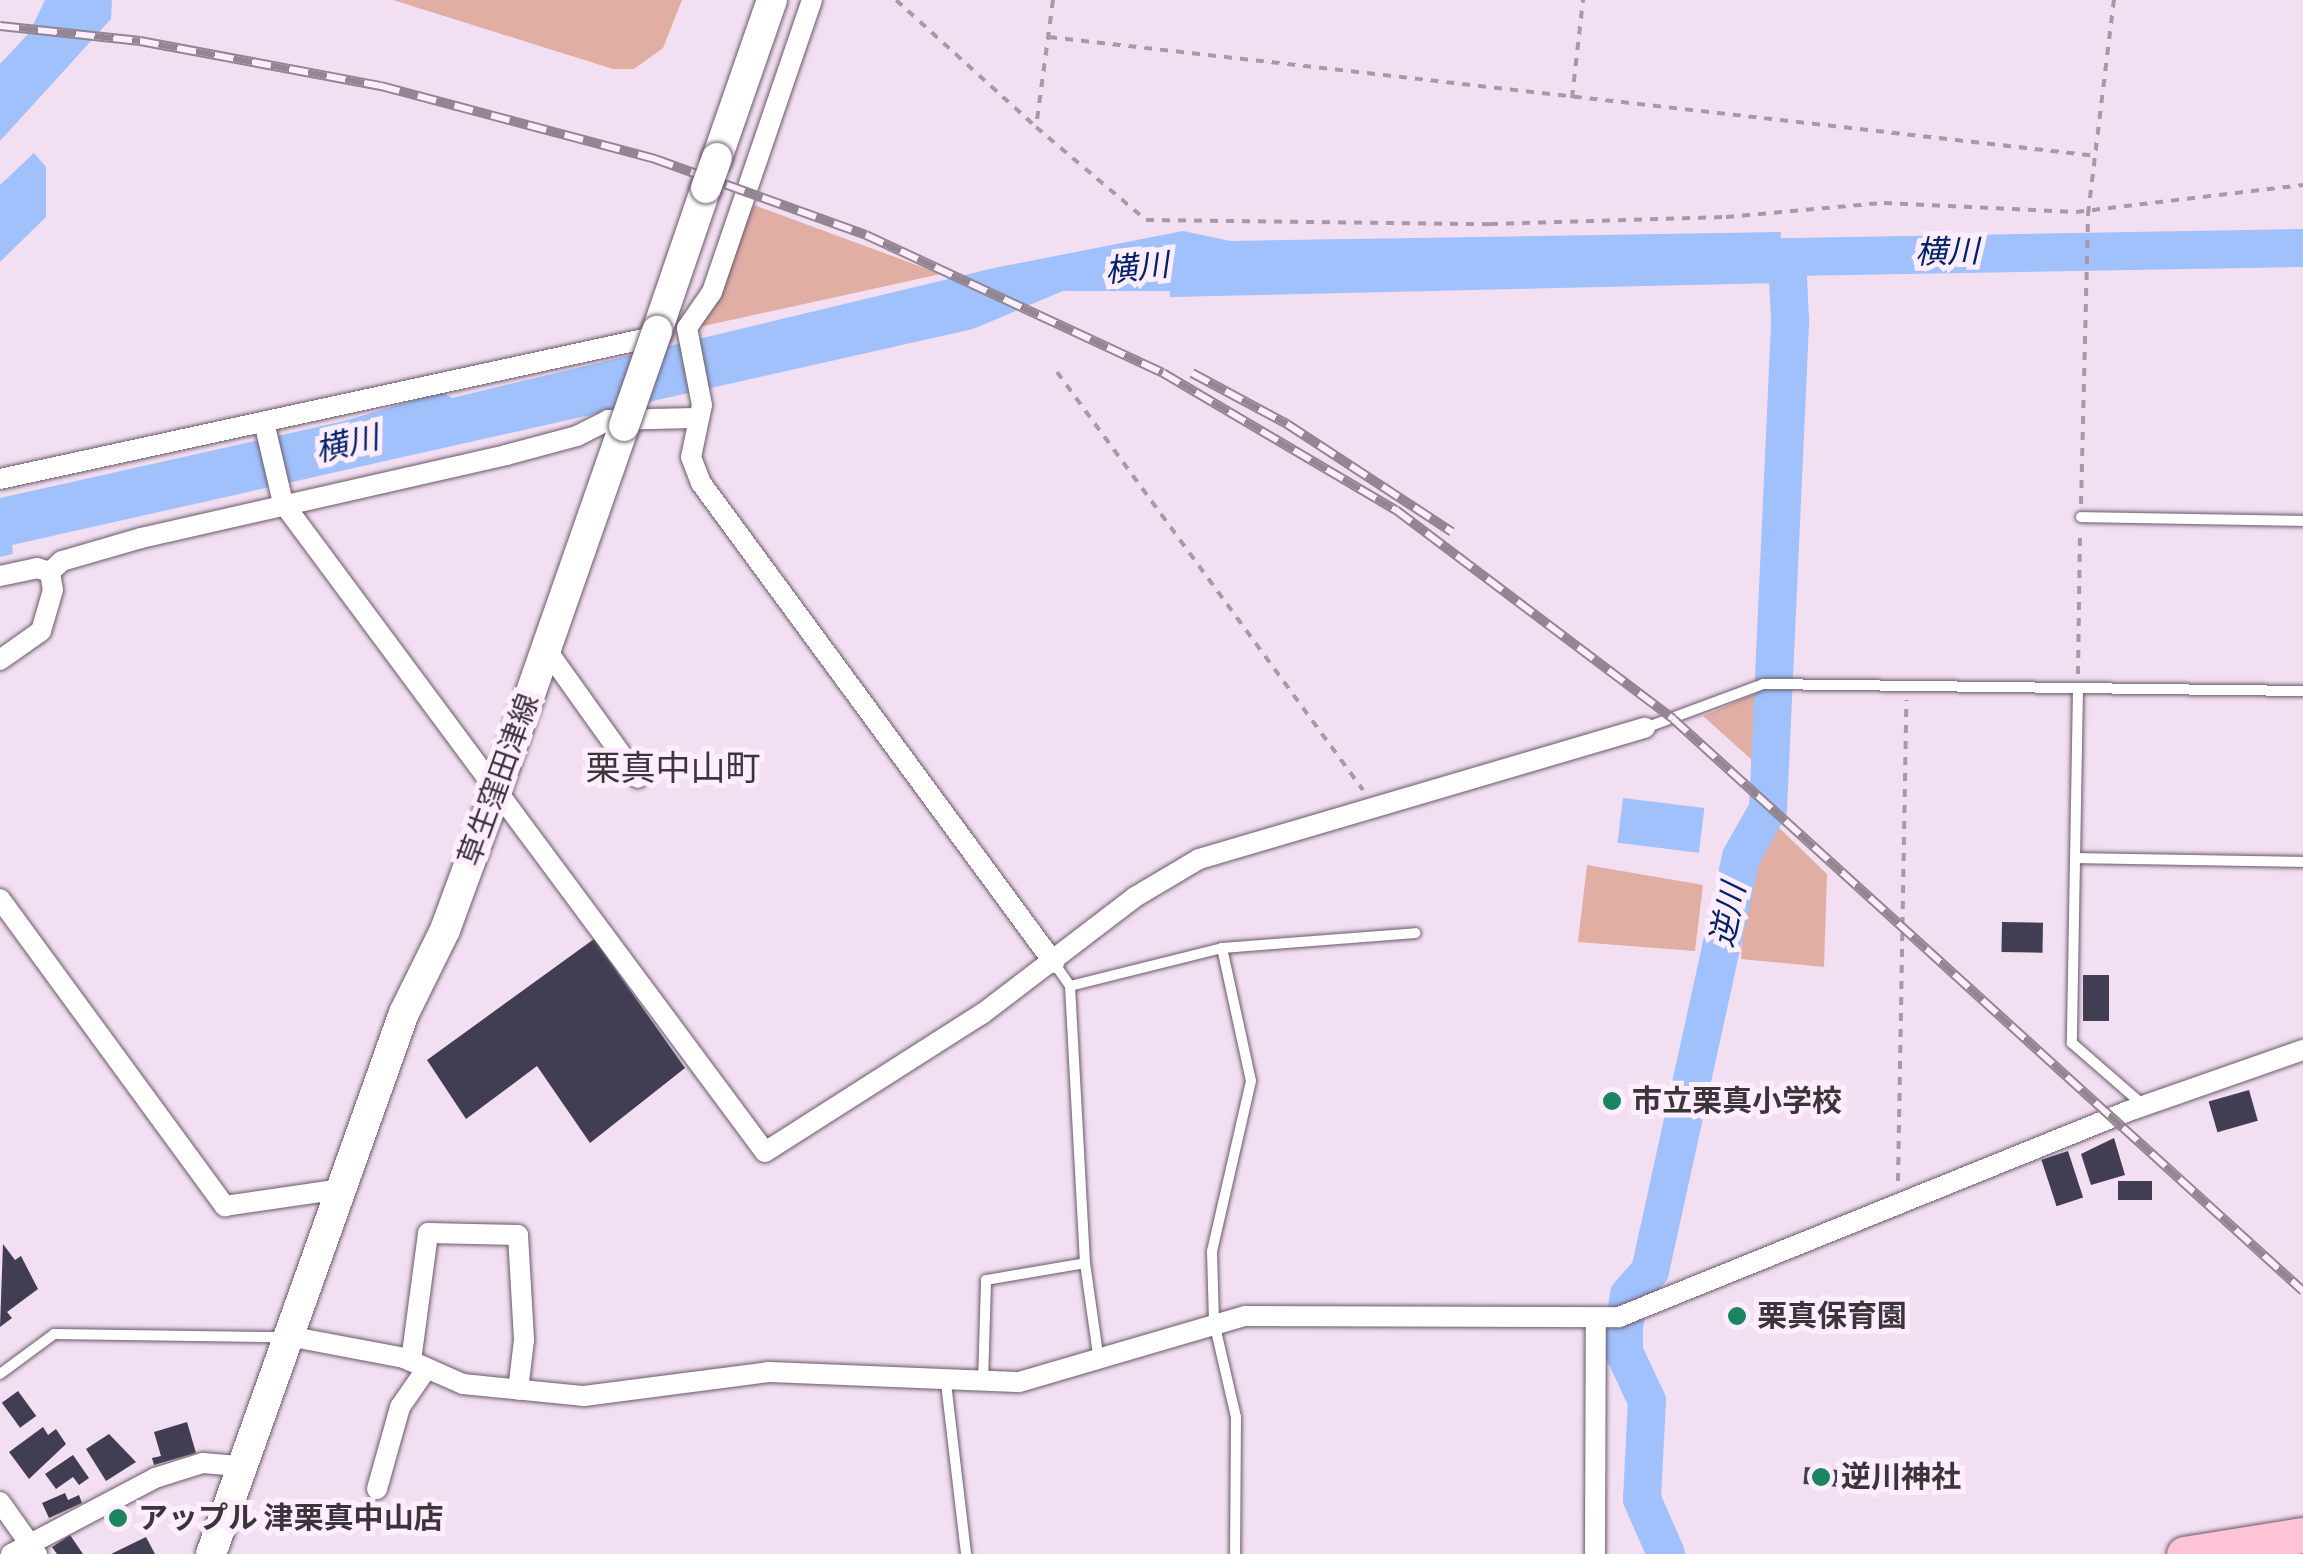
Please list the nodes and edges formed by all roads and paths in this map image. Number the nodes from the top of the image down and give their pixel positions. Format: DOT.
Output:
graph roads {
  1 [pos="772,0"];
  2 [pos="812,0"];
  3 [pos="896,0"];
  4 [pos="1053,0"];
  5 [pos="1583,0"];
  6 [pos="2114,0"];
  7 [pos="1049,36"];
  8 [pos="1572,98"];
  9 [pos="1036,127"];
  10 [pos="2097,156"];
  11 [pos="2303,185"];
  12 [pos="2090,207"];
  13 [pos="677,331"];
  14 [pos="1057,372"];
  15 [pos="698,412"];
  16 [pos="264,422"];
  17 [pos="0,479"];
  18 [pos="284,503"];
  19 [pos="2081,517"];
  20 [pos="2303,522"];
  21 [pos="50,572"];
  22 [pos="0,576"];
  23 [pos="546,649"];
  24 [pos="0,660"];
  25 [pos="1906,686"];
  26 [pos="2078,688"];
  27 [pos="2303,691"];
  28 [pos="1645,728"];
  29 [pos="638,778"];
  30 [pos="498,786"];
  31 [pos="1375,806"];
  32 [pos="2077,858"];
  33 [pos="2303,862"];
  34 [pos="0,898"];
  35 [pos="1415,933"];
  36 [pos="1222,948"];
  37 [pos="1054,964"];
  38 [pos="1070,986"];
  39 [pos="2303,1050"];
  40 [pos="2144,1106"];
  41 [pos="341,1189"];
  42 [pos="1898,1206"];
  43 [pos="1085,1263"];
  44 [pos="1596,1318"];
  45 [pos="1214,1322"];
  46 [pos="288,1336"];
  47 [pos="1099,1362"];
  48 [pos="419,1365"];
  49 [pos="0,1374"];
  50 [pos="946,1383"];
  51 [pos="983,1383"];
  52 [pos="518,1390"];
  53 [pos="238,1466"];
  54 [pos="377,1489"];
  55 [pos="0,1502"];
  56 [pos="2303,1535"];
  57 [pos="33,1548"];
  58 [pos="11,1554"];
  59 [pos="211,1554"];
  60 [pos="966,1554"];
  61 [pos="1235,1554"];
  62 [pos="1595,1554"];
  63 [pos="2184,1554"];
  1 -- 13 [label="main road, 草生窪田津線, bridge"];
  2 -- 13 [label="street"];
  3 -- 9 [label="path"];
  4 -- 7 [label="path"];
  5 -- 8 [label="path"];
  6 -- 10 [label="path"];
  7 -- 8 [label="path"];
  7 -- 9 [label="path"];
  8 -- 10 [label="path"];
  9 -- 12 [label="path"];
  10 -- 12 [label="path"];
  11 -- 12 [label="path"];
  12 -- 19 [label="path"];
  13 -- 15 [label="street"];
  13 -- 16 [label="street"];
  13 -- 23 [label="main road, 草生窪田津線, bridge"];
  14 -- 31 [label="path"];
  15 -- 18 [label="street"];
  15 -- 37 [label="street"];
  16 -- 17 [label="street"];
  16 -- 18 [label="street"];
  18 -- 21 [label="street"];
  18 -- 30 [label="street"];
  19 -- 20 [label="lane"];
  19 -- 26 [label="path"];
  21 -- 22 [label="street"];
  21 -- 24 [label="street"];
  23 -- 29 [label="street"];
  23 -- 30 [label="main road, 草生窪田津線"];
  25 -- 26 [label="lane"];
  25 -- 28 [label="lane"];
  25 -- 42 [label="path"];
  26 -- 27 [label="lane"];
  26 -- 32 [label="lane"];
  28 -- 31 [label="street"];
  30 -- 37 [label="street"];
  30 -- 41 [label="main road, 草生窪田津線"];
  31 -- 37 [label="street"];
  32 -- 33 [label="lane"];
  32 -- 40 [label="lane"];
  34 -- 41 [label="street"];
  35 -- 36 [label="lane"];
  36 -- 38 [label="lane"];
  36 -- 45 [label="lane"];
  37 -- 38 [label="lane"];
  38 -- 43 [label="lane"];
  39 -- 40 [label="street"];
  40 -- 42 [label="street"];
  41 -- 46 [label="main road, 草生窪田津線"];
  42 -- 44 [label="street"];
  43 -- 47 [label="lane"];
  43 -- 51 [label="lane"];
  44 -- 45 [label="street"];
  44 -- 62 [label="street"];
  45 -- 47 [label="street"];
  45 -- 61 [label="lane"];
  46 -- 48 [label="street"];
  46 -- 49 [label="lane"];
  46 -- 53 [label="main road, 草生窪田津線"];
  47 -- 51 [label="street"];
  48 -- 52 [label="street"];
  48 -- 52 [label="street"];
  48 -- 54 [label="street"];
  50 -- 51 [label="street"];
  50 -- 52 [label="street"];
  50 -- 60 [label="lane"];
  53 -- 57 [label="street"];
  53 -- 59 [label="main road, 草生窪田津線"];
  55 -- 57 [label="street"];
  56 -- 63 [label="highway"];
  57 -- 58 [label="street"];
}
